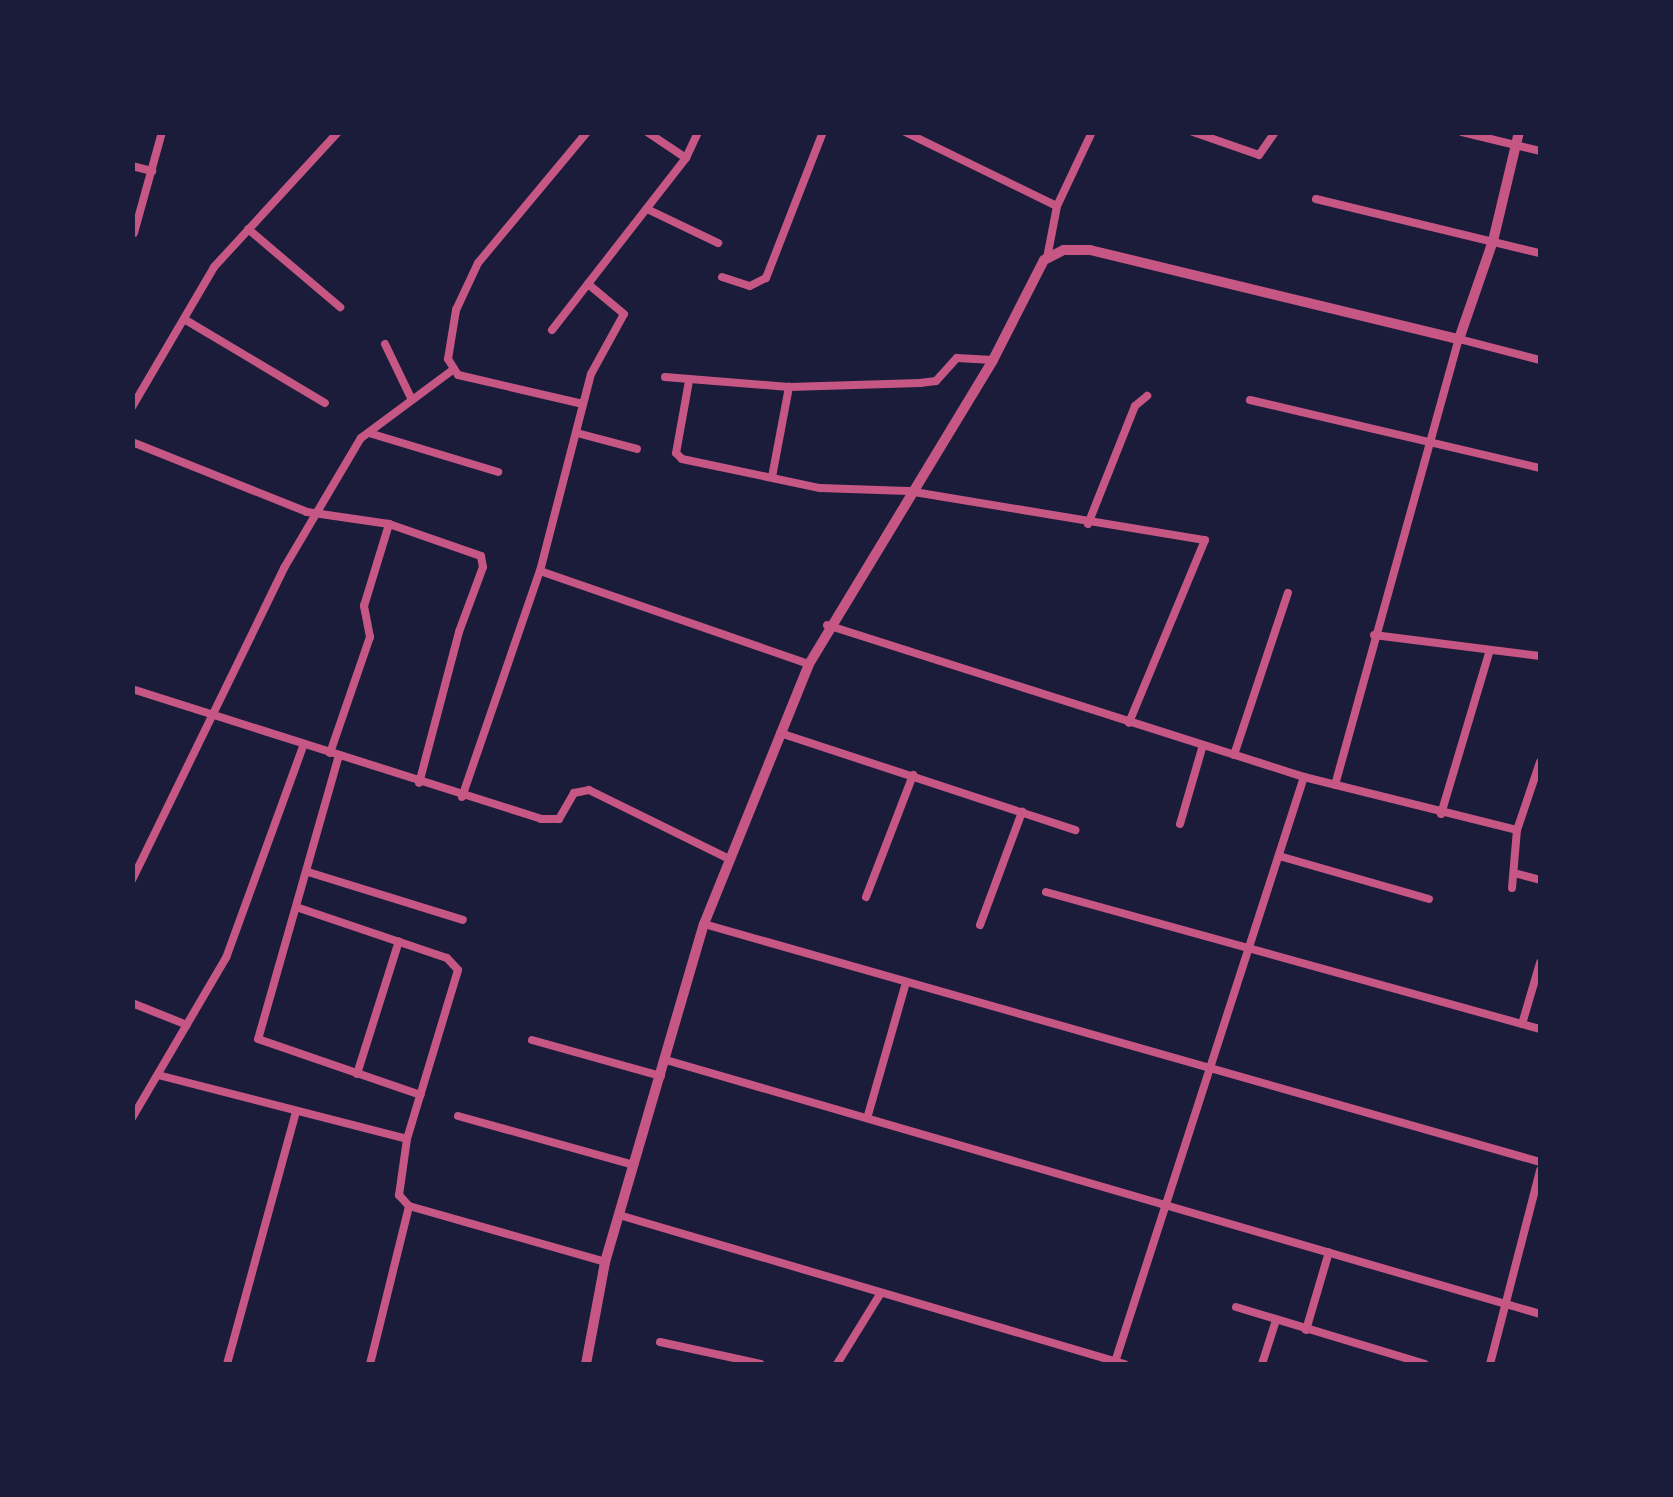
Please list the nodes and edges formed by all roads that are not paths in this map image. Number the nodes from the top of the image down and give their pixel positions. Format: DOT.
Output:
graph roads {
  1 [pos="162,132"];
  2 [pos="587,132"];
  3 [pos="647,132"];
  4 [pos="698,132"];
  5 [pos="823,132"];
  6 [pos="905,132"];
  7 [pos="1092,132"];
  8 [pos="1194,132"];
  9 [pos="1276,132"];
  10 [pos="1462,132"];
  11 [pos="336,133"];
  12 [pos="1517,139"];
  13 [pos="1540,151"];
  14 [pos="686,158"];
  15 [pos="132,166"];
  16 [pos="152,171"];
  17 [pos="1316,200"];
  18 [pos="1058,206"];
  19 [pos="647,208"];
  20 [pos="248,230"];
  21 [pos="134,234"];
  22 [pos="1493,241"];
  23 [pos="718,243"];
  24 [pos="1540,253"];
  25 [pos="1047,258"];
  26 [pos="722,277"];
  27 [pos="588,284"];
  28 [pos="340,308"];
  29 [pos="184,318"];
  30 [pos="552,330"];
  31 [pos="1459,340"];
  32 [pos="385,344"];
  33 [pos="993,360"];
  34 [pos="1540,360"];
  35 [pos="454,369"];
  36 [pos="665,377"];
  37 [pos="689,380"];
  38 [pos="789,386"];
  39 [pos="1147,396"];
  40 [pos="411,398"];
  41 [pos="1250,400"];
  42 [pos="324,404"];
  43 [pos="583,404"];
  44 [pos="132,408"];
  45 [pos="369,433"];
  46 [pos="578,433"];
  47 [pos="132,442"];
  48 [pos="1434,443"];
  49 [pos="637,449"];
  50 [pos="1540,468"];
  51 [pos="498,472"];
  52 [pos="772,478"];
  53 [pos="908,491"];
  54 [pos="320,514"];
  55 [pos="388,524"];
  56 [pos="1088,524"];
  57 [pos="540,571"];
  58 [pos="1288,593"];
  59 [pos="828,625"];
  60 [pos="1374,635"];
  61 [pos="1490,650"];
  62 [pos="1540,656"];
  63 [pos="809,664"];
  64 [pos="132,688"];
  65 [pos="217,716"];
  66 [pos="1129,722"];
  67 [pos="780,733"];
  68 [pos="304,744"];
  69 [pos="1203,745"];
  70 [pos="335,754"];
  71 [pos="1234,755"];
  72 [pos="1540,762"];
  73 [pos="913,775"];
  74 [pos="1304,777"];
  75 [pos="419,783"];
  76 [pos="1335,785"];
  77 [pos="462,797"];
  78 [pos="1022,812"];
  79 [pos="1441,814"];
  80 [pos="1180,824"];
  81 [pos="1075,830"];
  82 [pos="1517,830"];
  83 [pos="1279,856"];
  84 [pos="728,860"];
  85 [pos="308,872"];
  86 [pos="1514,872"];
  87 [pos="132,880"];
  88 [pos="1540,880"];
  89 [pos="1512,888"];
  90 [pos="1046,892"];
  91 [pos="866,896"];
  92 [pos="1429,899"];
  93 [pos="299,908"];
  94 [pos="463,920"];
  95 [pos="704,924"];
  96 [pos="980,926"];
  97 [pos="399,941"];
  98 [pos="1249,948"];
  99 [pos="1540,964"];
  100 [pos="904,986"];
  101 [pos="132,1003"];
  102 [pos="1522,1024"];
  103 [pos="187,1026"];
  104 [pos="1540,1029"];
  105 [pos="532,1040"];
  106 [pos="666,1060"];
  107 [pos="1204,1072"];
  108 [pos="357,1074"];
  109 [pos="158,1075"];
  110 [pos="661,1076"];
  111 [pos="421,1095"];
  112 [pos="296,1110"];
  113 [pos="133,1115"];
  114 [pos="868,1115"];
  115 [pos="458,1116"];
  116 [pos="407,1139"];
  117 [pos="634,1165"];
  118 [pos="1540,1166"];
  119 [pos="1164,1202"];
  120 [pos="408,1206"];
  121 [pos="618,1215"];
  122 [pos="1329,1252"];
  123 [pos="605,1262"];
  124 [pos="879,1296"];
  125 [pos="1507,1305"];
  126 [pos="1236,1307"];
  127 [pos="1540,1314"];
  128 [pos="1276,1320"];
  129 [pos="1306,1330"];
  130 [pos="660,1342"];
  131 [pos="1119,1363"];
  132 [pos="228,1364"];
  133 [pos="370,1364"];
  134 [pos="586,1364"];
  135 [pos="762,1364"];
  136 [pos="837,1364"];
  137 [pos="1262,1364"];
  138 [pos="1425,1364"];
  139 [pos="1490,1364"];
  1 -- 16 [label="street"];
  2 -- 35 [label="street"];
  3 -- 14 [label="street"];
  4 -- 14 [label="street"];
  5 -- 26 [label="street"];
  6 -- 18 [label="street"];
  7 -- 18 [label="street"];
  8 -- 9 [label="street"];
  10 -- 12 [label="street"];
  11 -- 20 [label="street"];
  12 -- 13 [label="street"];
  12 -- 22 [label="street"];
  14 -- 19 [label="street"];
  15 -- 16 [label="street"];
  16 -- 21 [label="street"];
  17 -- 22 [label="street"];
  18 -- 25 [label="street"];
  19 -- 23 [label="street"];
  19 -- 27 [label="street"];
  20 -- 28 [label="street"];
  20 -- 29 [label="street"];
  22 -- 24 [label="street"];
  22 -- 31 [label="street"];
  25 -- 31 [label="street"];
  25 -- 33 [label="street"];
  27 -- 30 [label="street"];
  27 -- 43 [label="street"];
  29 -- 42 [label="street"];
  29 -- 44 [label="street"];
  31 -- 34 [label="street"];
  31 -- 48 [label="street"];
  32 -- 40 [label="street"];
  33 -- 38 [label="street"];
  33 -- 53 [label="street"];
  35 -- 40 [label="street"];
  35 -- 43 [label="street"];
  36 -- 37 [label="street"];
  37 -- 38 [label="street"];
  37 -- 52 [label="street"];
  38 -- 52 [label="street"];
  39 -- 56 [label="street"];
  40 -- 45 [label="street"];
  41 -- 48 [label="street"];
  43 -- 46 [label="street"];
  45 -- 51 [label="street"];
  45 -- 54 [label="street"];
  46 -- 49 [label="street"];
  46 -- 57 [label="street"];
  47 -- 54 [label="street"];
  48 -- 50 [label="street"];
  48 -- 60 [label="street"];
  52 -- 53 [label="street"];
  53 -- 56 [label="street"];
  53 -- 59 [label="street"];
  54 -- 55 [label="street"];
  54 -- 65 [label="street"];
  55 -- 70 [label="street"];
  55 -- 75 [label="street"];
  56 -- 66 [label="street"];
  57 -- 63 [label="street"];
  57 -- 77 [label="street"];
  58 -- 71 [label="street"];
  59 -- 63 [label="street"];
  59 -- 66 [label="street"];
  60 -- 61 [label="street"];
  60 -- 76 [label="street"];
  61 -- 62 [label="street"];
  61 -- 79 [label="street"];
  63 -- 67 [label="street"];
  64 -- 65 [label="street"];
  65 -- 68 [label="street"];
  65 -- 87 [label="street"];
  66 -- 69 [label="street"];
  67 -- 73 [label="street"];
  67 -- 84 [label="street"];
  68 -- 70 [label="street"];
  68 -- 103 [label="street"];
  69 -- 71 [label="street"];
  69 -- 80 [label="street"];
  70 -- 75 [label="street"];
  70 -- 85 [label="street"];
  71 -- 74 [label="street"];
  72 -- 82 [label="street"];
  73 -- 78 [label="street"];
  73 -- 91 [label="street"];
  74 -- 76 [label="street"];
  74 -- 83 [label="street"];
  75 -- 77 [label="street"];
  76 -- 79 [label="street"];
  77 -- 84 [label="street"];
  78 -- 81 [label="street"];
  78 -- 96 [label="street"];
  79 -- 82 [label="street"];
  82 -- 86 [label="street"];
  83 -- 92 [label="street"];
  83 -- 98 [label="street"];
  84 -- 95 [label="street"];
  85 -- 93 [label="street"];
  85 -- 94 [label="street"];
  86 -- 88 [label="street"];
  86 -- 89 [label="street"];
  90 -- 98 [label="street"];
  93 -- 97 [label="street"];
  93 -- 108 [label="street"];
  95 -- 100 [label="street"];
  95 -- 106 [label="street"];
  97 -- 108 [label="street"];
  97 -- 111 [label="street"];
  98 -- 102 [label="street"];
  98 -- 107 [label="street"];
  99 -- 102 [label="street"];
  100 -- 107 [label="street"];
  100 -- 114 [label="street"];
  101 -- 103 [label="street"];
  102 -- 104 [label="street"];
  103 -- 109 [label="street"];
  105 -- 110 [label="street"];
  106 -- 110 [label="street"];
  106 -- 114 [label="street"];
  107 -- 118 [label="street"];
  107 -- 119 [label="street"];
  108 -- 111 [label="street"];
  109 -- 112 [label="street"];
  109 -- 113 [label="street"];
  110 -- 117 [label="street"];
  111 -- 116 [label="street"];
  112 -- 116 [label="street"];
  112 -- 132 [label="street"];
  114 -- 119 [label="street"];
  115 -- 117 [label="street"];
  116 -- 120 [label="street"];
  117 -- 121 [label="street"];
  118 -- 125 [label="street"];
  119 -- 122 [label="street"];
  119 -- 131 [label="street"];
  120 -- 123 [label="street"];
  120 -- 133 [label="street"];
  121 -- 123 [label="street"];
  121 -- 124 [label="street"];
  122 -- 125 [label="street"];
  122 -- 129 [label="street"];
  123 -- 134 [label="street"];
  124 -- 131 [label="street"];
  124 -- 136 [label="street"];
  125 -- 127 [label="street"];
  125 -- 139 [label="street"];
  126 -- 128 [label="street"];
  128 -- 129 [label="street"];
  128 -- 137 [label="street"];
  129 -- 138 [label="street"];
  130 -- 135 [label="street"];
}
